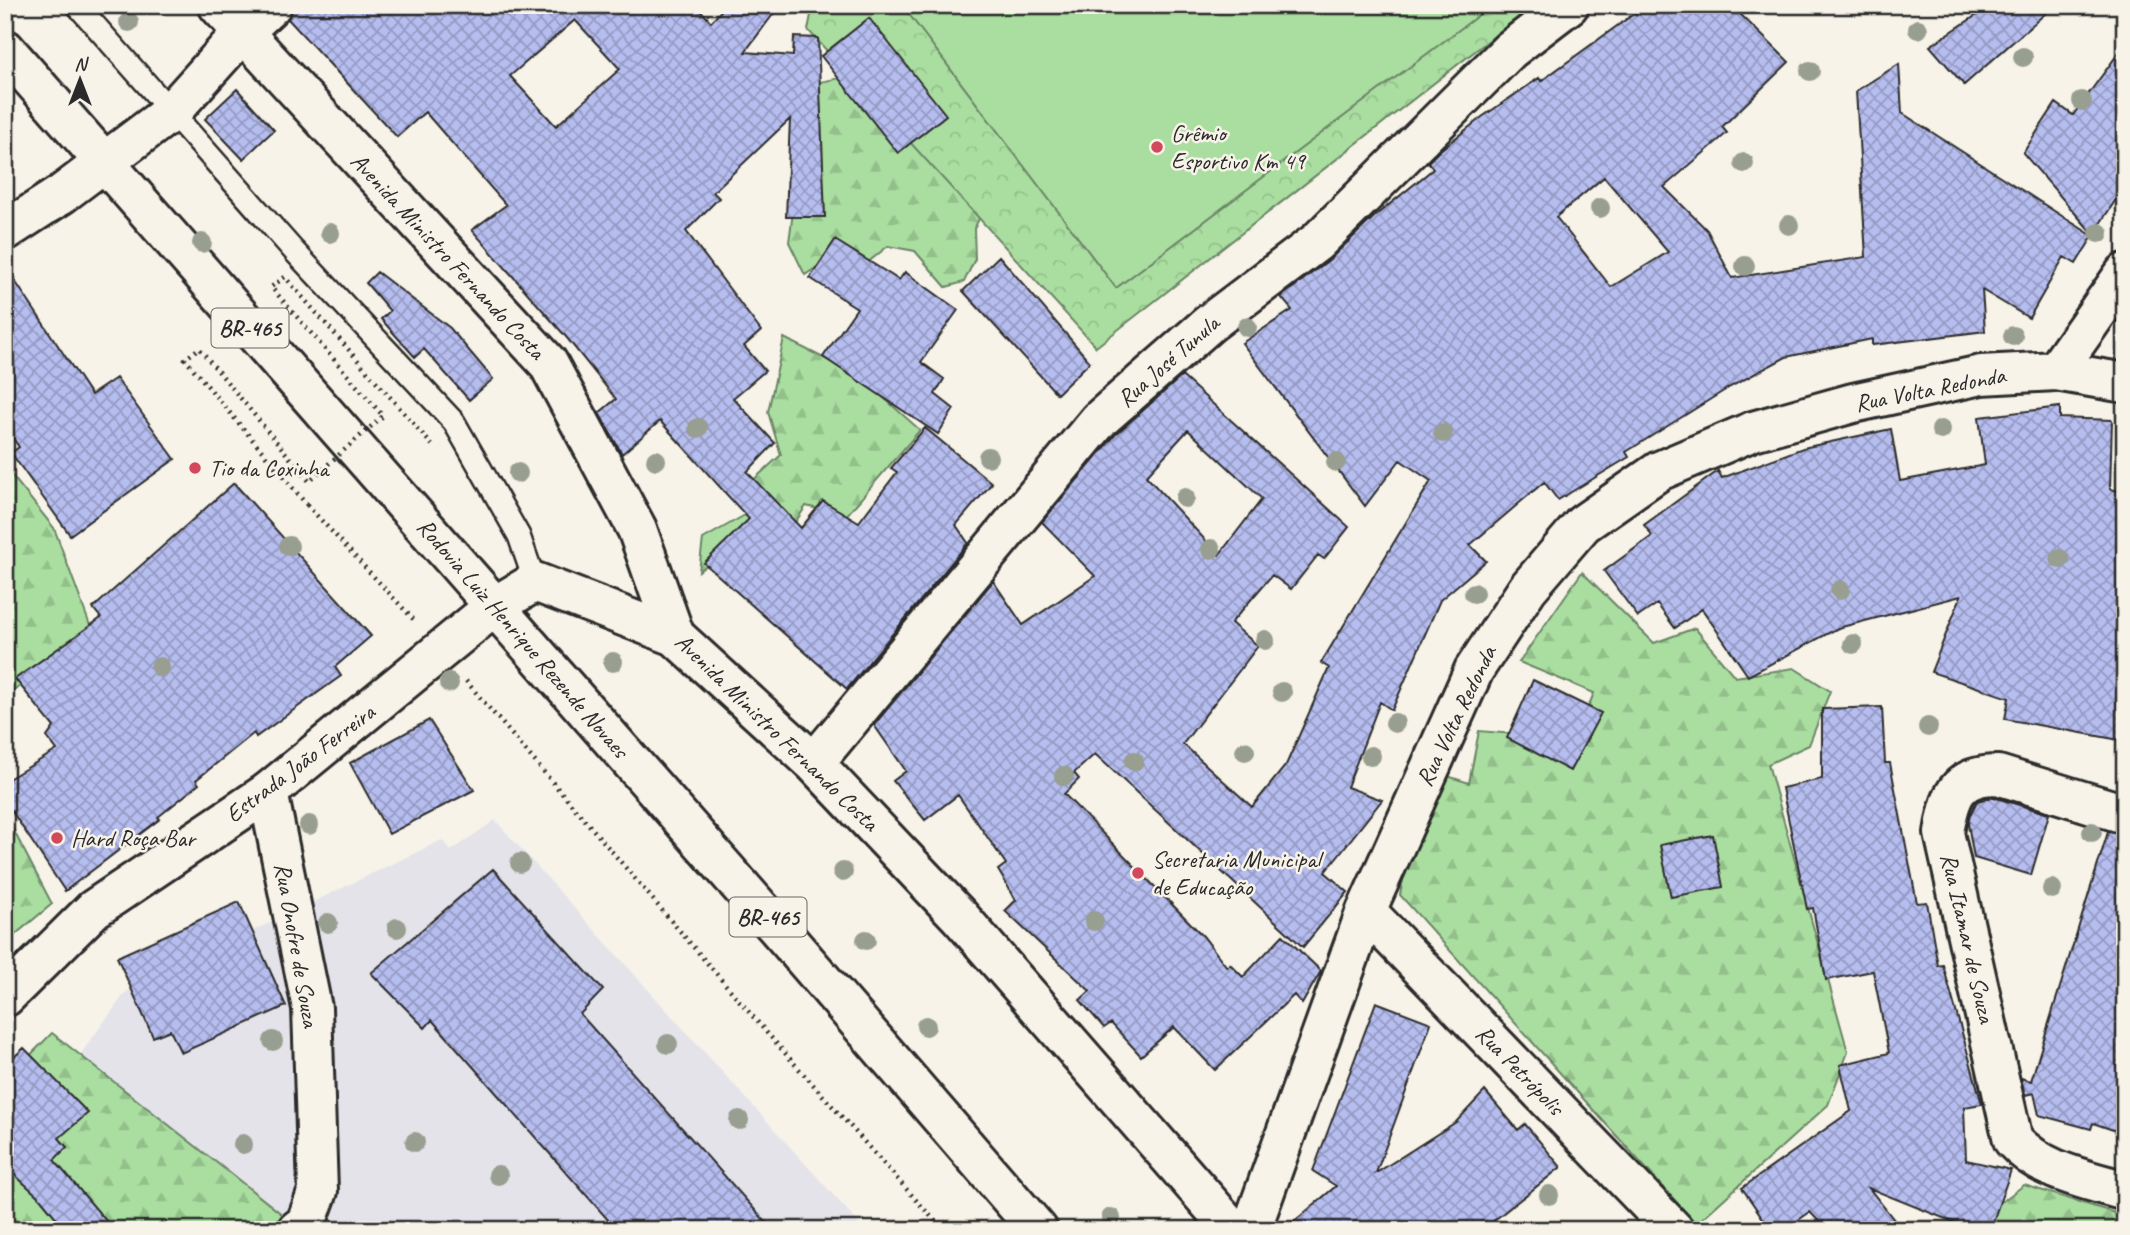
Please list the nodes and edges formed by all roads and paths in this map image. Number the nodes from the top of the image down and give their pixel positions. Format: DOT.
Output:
graph roads {
  1 [pos="77,5"];
  2 [pos="272,5"];
  3 [pos="1569,5"];
  4 [pos="230,19"];
  5 [pos="5,49"];
  6 [pos="172,112"];
  7 [pos="104,163"];
  8 [pos="5,231"];
  9 [pos="2125,273"];
  10 [pos="2056,372"];
  11 [pos="2125,383"];
  12 [pos="432,445"];
  13 [pos="535,582"];
  14 [pos="495,606"];
  15 [pos="675,636"];
  16 [pos="443,652"];
  17 [pos="814,763"];
  18 [pos="268,792"];
  19 [pos="2125,814"];
  20 [pos="1366,911"];
  21 [pos="5,997"];
  22 [pos="2125,1191"];
  23 [pos="302,1226"];
  24 [pos="943,1230"];
  25 [pos="1038,1230"];
  26 [pos="1233,1230"];
  27 [pos="1251,1230"];
  28 [pos="1674,1230"];
  1 -- 6 [label="lane"];
  2 -- 4 [label="main road"];
  3 -- 17 [label="main road, Rua José Tunula"];
  4 -- 6 [label="main road"];
  4 -- 15 [label="main road, Avenida Ministro Fernando Costa"];
  5 -- 7 [label="main road, Rodovia Luiz Henrique Rezende Novaes / BR-465"];
  6 -- 7 [label="main road"];
  6 -- 13 [label="lane"];
  7 -- 8 [label="main road"];
  7 -- 14 [label="main road, Rodovia Luiz Henrique Rezende Novaes / BR-465"];
  9 -- 10 [label="main road"];
  10 -- 11 [label="main road, Rua Volta Redonda"];
  10 -- 20 [label="main road, Rua Volta Redonda"];
  12 -- 16 [label="path, bridge"];
  13 -- 14 [label="main road, Estrada João Ferreira"];
  13 -- 15 [label="main road"];
  14 -- 16 [label="main road, Estrada João Ferreira"];
  14 -- 25 [label="main road, Rodovia Luiz Henrique Rezende Novaes / BR-465"];
  15 -- 17 [label="main road, Avenida Ministro Fernando Costa"];
  16 -- 18 [label="main road, Estrada João Ferreira"];
  16 -- 24 [label="path"];
  17 -- 26 [label="main road, Avenida Ministro Fernando Costa"];
  18 -- 21 [label="main road, Estrada João Ferreira"];
  18 -- 23 [label="main road, Rua Onofre de Souza"];
  19 -- 22 [label="main road, Rua Itamar de Souza"];
  20 -- 27 [label="main road, Rua Volta Redonda"];
  20 -- 28 [label="main road, Rua Petrópolis"];
}
